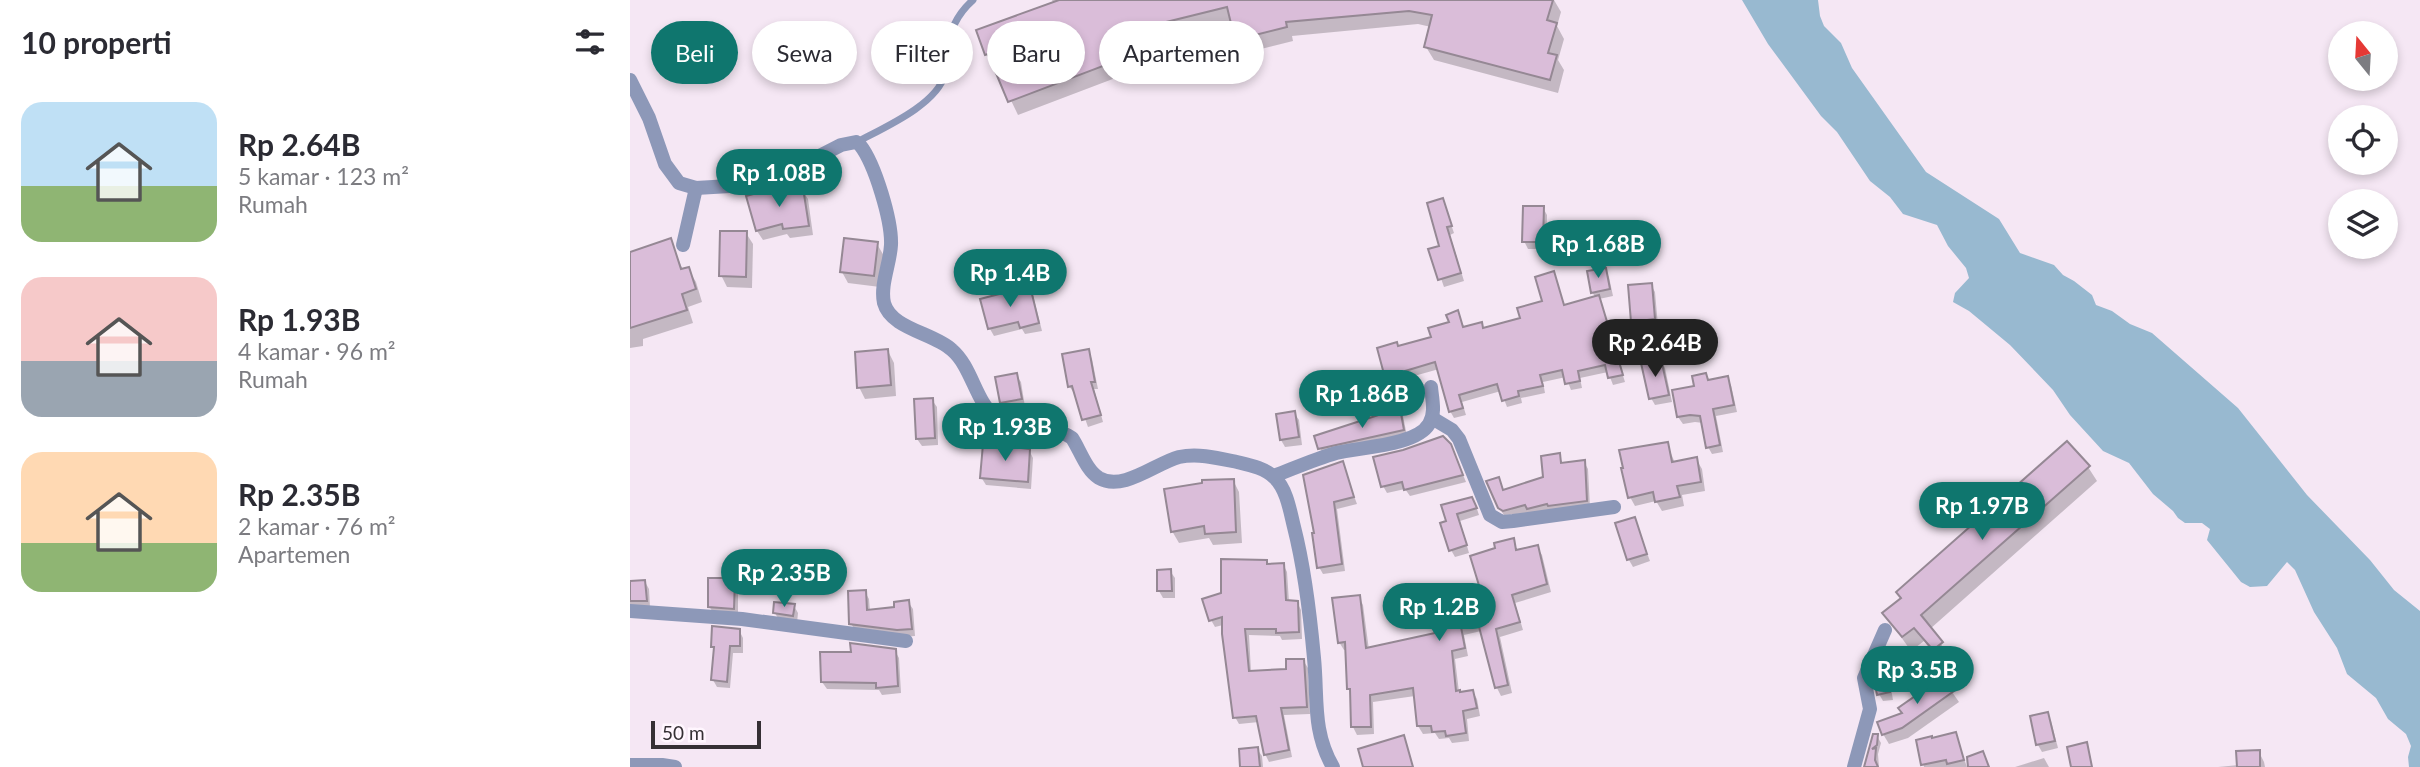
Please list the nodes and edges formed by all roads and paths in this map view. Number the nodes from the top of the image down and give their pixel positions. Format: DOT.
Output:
graph roads {
  1 [pos="973,0"];
  2 [pos="630,80"];
  3 [pos="856,142"];
  4 [pos="696,188"];
  5 [pos="683,245"];
  6 [pos="1431,387"];
  7 [pos="1432,418"];
  8 [pos="1274,477"];
  9 [pos="1614,506"];
  10 [pos="630,611"];
  11 [pos="1885,630"];
  12 [pos="906,642"];
  13 [pos="630,765"];
  14 [pos="676,767"];
  15 [pos="1333,767"];
  16 [pos="1854,767"];
  1 -- 3 [label="lane"];
  2 -- 4 [label="street"];
  3 -- 4 [label="street"];
  3 -- 8 [label="street"];
  4 -- 5 [label="street"];
  6 -- 7 [label="street"];
  7 -- 8 [label="street"];
  7 -- 9 [label="street"];
  8 -- 15 [label="street"];
  10 -- 12 [label="street"];
  11 -- 16 [label="street"];
  13 -- 14 [label="street"];
}
